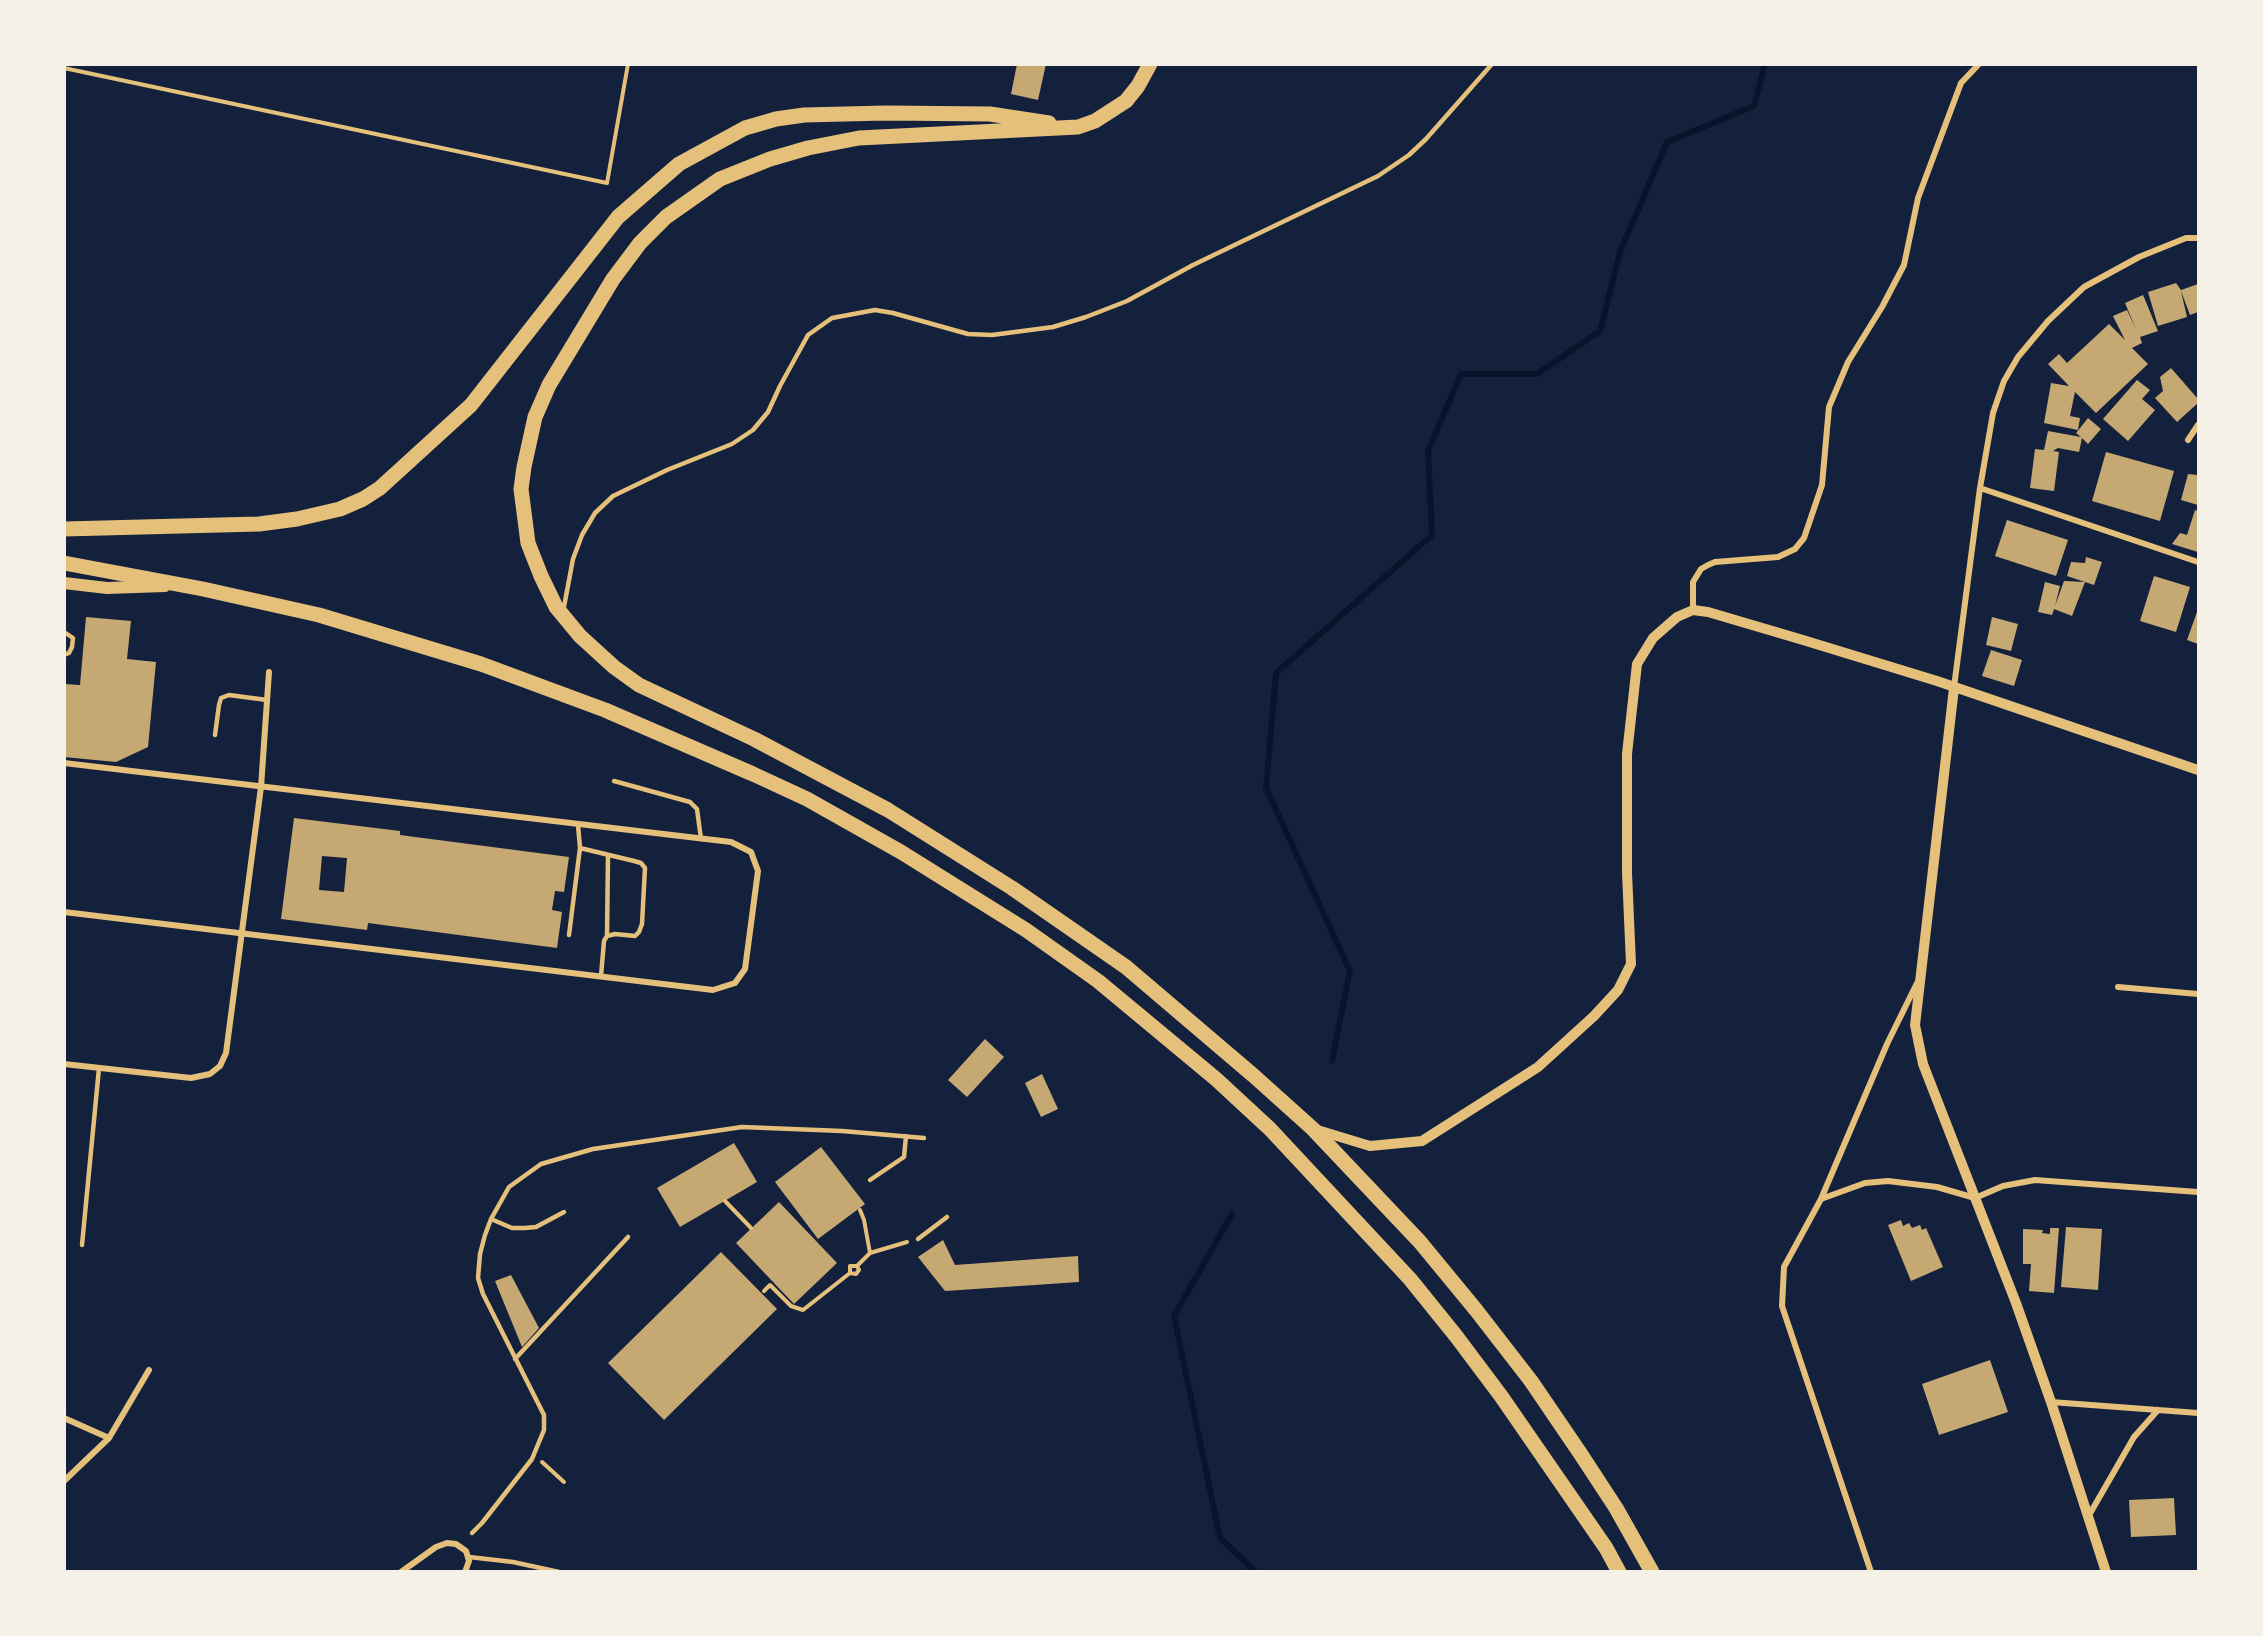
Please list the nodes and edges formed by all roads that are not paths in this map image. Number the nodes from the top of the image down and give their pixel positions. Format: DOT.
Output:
graph roads {
  1 [pos="1150,64"];
  2 [pos="1492,64"];
  3 [pos="1979,64"];
  4 [pos="1078,127"];
  5 [pos="2199,238"];
  6 [pos="2199,426"];
  7 [pos="2188,440"];
  8 [pos="1980,488"];
  9 [pos="64,529"];
  10 [pos="64,562"];
  11 [pos="2199,562"];
  12 [pos="64,583"];
  13 [pos="179,585"];
  14 [pos="1693,610"];
  15 [pos="563,614"];
  16 [pos="64,632"];
  17 [pos="64,655"];
  18 [pos="269,672"];
  19 [pos="1954,688"];
  20 [pos="267,700"];
  21 [pos="215,735"];
  22 [pos="64,763"];
  23 [pos="2199,770"];
  24 [pos="614,782"];
  25 [pos="261,787"];
  26 [pos="578,825"];
  27 [pos="701,839"];
  28 [pos="580,848"];
  29 [pos="608,855"];
  30 [pos="64,912"];
  31 [pos="243,933"];
  32 [pos="569,935"];
  33 [pos="607,936"];
  34 [pos="1920,975"];
  35 [pos="601,976"];
  36 [pos="2118,987"];
  37 [pos="2199,994"];
  38 [pos="64,1064"];
  39 [pos="99,1068"];
  40 [pos="1313,1129"];
  41 [pos="906,1136"];
  42 [pos="924,1138"];
  43 [pos="870,1180"];
  44 [pos="2199,1192"];
  45 [pos="1821,1198"];
  46 [pos="1976,1198"];
  47 [pos="564,1212"];
  48 [pos="947,1217"];
  49 [pos="491,1219"];
  50 [pos="628,1237"];
  51 [pos="918,1239"];
  52 [pos="82,1245"];
  53 [pos="515,1359"];
  54 [pos="149,1370"];
  55 [pos="2051,1402"];
  56 [pos="2158,1410"];
  57 [pos="2199,1413"];
  58 [pos="64,1418"];
  59 [pos="109,1438"];
  60 [pos="64,1480"];
  61 [pos="2088,1517"];
  62 [pos="472,1533"];
  63 [pos="469,1557"];
  64 [pos="401,1572"];
  65 [pos="465,1572"];
  66 [pos="559,1572"];
  67 [pos="1619,1572"];
  68 [pos="1652,1572"];
  69 [pos="1870,1572"];
  70 [pos="2106,1572"];
  1 -- 4 [label="main road"];
  2 -- 15 [label="lane"];
  3 -- 14 [label="street"];
  4 -- 9 [label="main road"];
  4 -- 15 [label="main road"];
  5 -- 8 [label="street"];
  6 -- 7 [label="street"];
  8 -- 11 [label="street"];
  8 -- 19 [label="street"];
  10 -- 13 [label="main road"];
  12 -- 13 [label="main road"];
  13 -- 67 [label="main road"];
  14 -- 19 [label="street"];
  14 -- 40 [label="street"];
  15 -- 40 [label="main road"];
  16 -- 17 [label="lane"];
  18 -- 20 [label="street"];
  19 -- 23 [label="street"];
  19 -- 34 [label="street"];
  20 -- 21 [label="lane"];
  20 -- 25 [label="street"];
  22 -- 25 [label="street"];
  24 -- 27 [label="lane"];
  25 -- 26 [label="street"];
  25 -- 31 [label="street"];
  26 -- 27 [label="street"];
  26 -- 28 [label="lane"];
  27 -- 35 [label="street"];
  28 -- 29 [label="lane"];
  28 -- 32 [label="lane"];
  29 -- 33 [label="lane"];
  29 -- 33 [label="lane"];
  30 -- 31 [label="street"];
  31 -- 35 [label="street"];
  31 -- 39 [label="street"];
  33 -- 35 [label="lane"];
  34 -- 45 [label="street"];
  34 -- 46 [label="street"];
  36 -- 37 [label="street"];
  38 -- 39 [label="street"];
  39 -- 52 [label="lane"];
  40 -- 68 [label="main road"];
  41 -- 42 [label="lane"];
  41 -- 43 [label="lane"];
  41 -- 49 [label="lane"];
  44 -- 46 [label="street"];
  45 -- 46 [label="street"];
  45 -- 69 [label="street"];
  46 -- 55 [label="street"];
  47 -- 49 [label="lane"];
  48 -- 51 [label="lane"];
  49 -- 53 [label="lane"];
  50 -- 53 [label="lane"];
  53 -- 62 [label="lane"];
  54 -- 59 [label="street"];
  55 -- 56 [label="street"];
  55 -- 61 [label="street"];
  56 -- 57 [label="street"];
  56 -- 61 [label="street"];
  58 -- 59 [label="street"];
  59 -- 60 [label="street"];
  61 -- 70 [label="street"];
  63 -- 64 [label="street"];
  63 -- 65 [label="street"];
  63 -- 66 [label="lane"];
}
